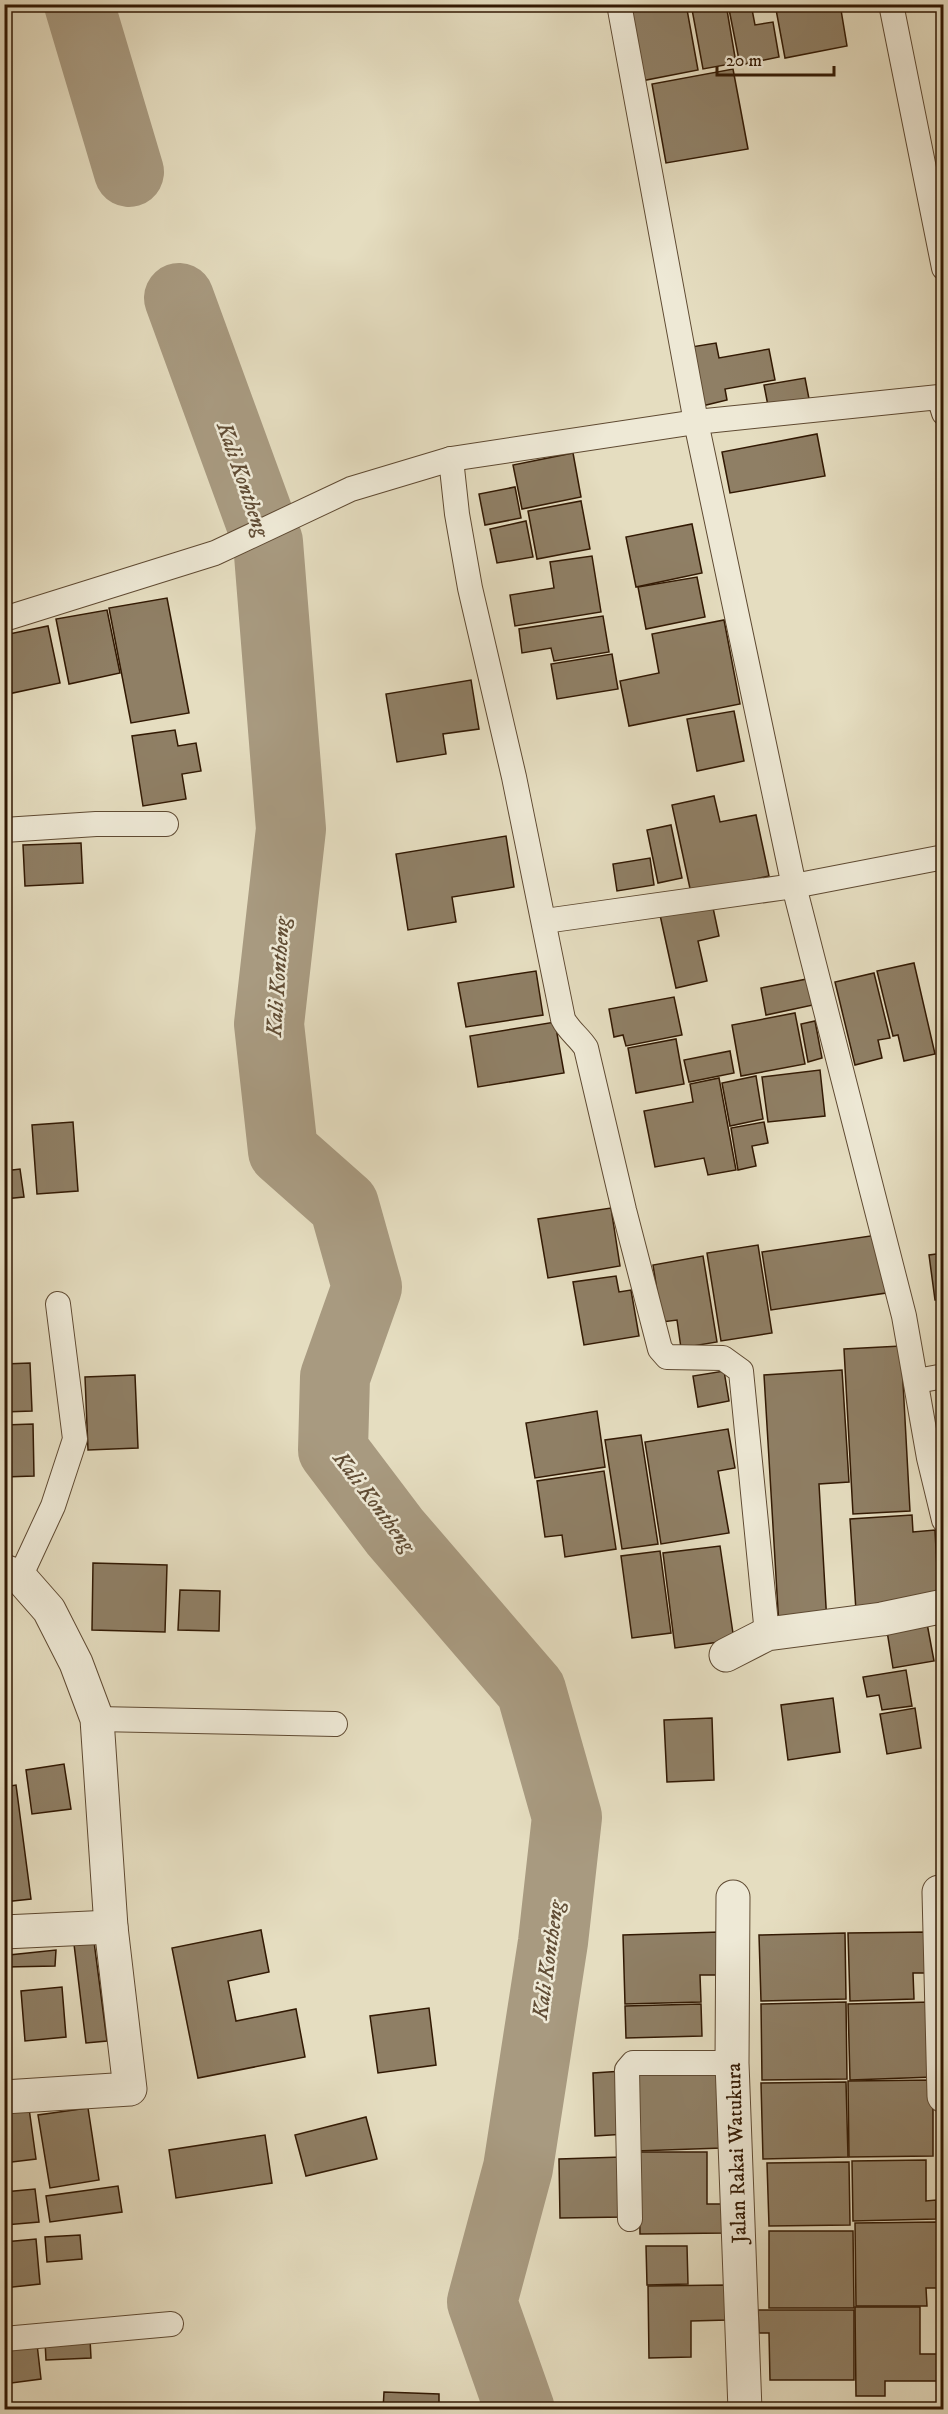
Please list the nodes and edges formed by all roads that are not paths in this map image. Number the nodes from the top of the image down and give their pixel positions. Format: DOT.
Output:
graph roads {
  1 [pos="619,4"];
  2 [pos="891,4"];
  3 [pos="944,268"];
  4 [pos="944,413"];
  5 [pos="696,422"];
  6 [pos="451,459"];
  7 [pos="4,619"];
  8 [pos="166,824"];
  9 [pos="4,830"];
  10 [pos="944,857"];
  11 [pos="794,886"];
  12 [pos="545,921"];
  13 [pos="58,1304"];
  14 [pos="944,1376"];
  15 [pos="917,1381"];
  16 [pos="944,1520"];
  17 [pos="12,1574"];
  18 [pos="944,1606"];
  19 [pos="767,1634"];
  20 [pos="726,1655"];
  21 [pos="97,1719"];
  22 [pos="335,1724"];
  23 [pos="939,1892"];
  24 [pos="733,1897"];
  25 [pos="111,1927"];
  26 [pos="4,1932"];
  27 [pos="732,2063"];
  28 [pos="944,2096"];
  29 [pos="4,2097"];
  30 [pos="630,2219"];
  31 [pos="171,2324"];
  32 [pos="4,2339"];
  33 [pos="745,2409"];
  1 -- 5 [label="lane"];
  2 -- 3 [label="lane"];
  4 -- 5 [label="lane"];
  5 -- 6 [label="lane"];
  5 -- 11 [label="lane"];
  6 -- 7 [label="lane"];
  6 -- 12 [label="lane"];
  8 -- 9 [label="lane"];
  10 -- 11 [label="lane"];
  11 -- 12 [label="lane"];
  11 -- 15 [label="lane"];
  12 -- 19 [label="lane"];
  13 -- 17 [label="lane"];
  14 -- 15 [label="lane"];
  15 -- 16 [label="lane"];
  17 -- 21 [label="street"];
  18 -- 19 [label="street"];
  19 -- 20 [label="street"];
  21 -- 22 [label="lane"];
  21 -- 25 [label="street"];
  23 -- 28 [label="street"];
  24 -- 27 [label="street, Jalan Rakai Watukura"];
  25 -- 26 [label="street"];
  25 -- 29 [label="street"];
  27 -- 30 [label="lane"];
  27 -- 33 [label="street, Jalan Rakai Watukura"];
  31 -- 32 [label="lane"];
}
